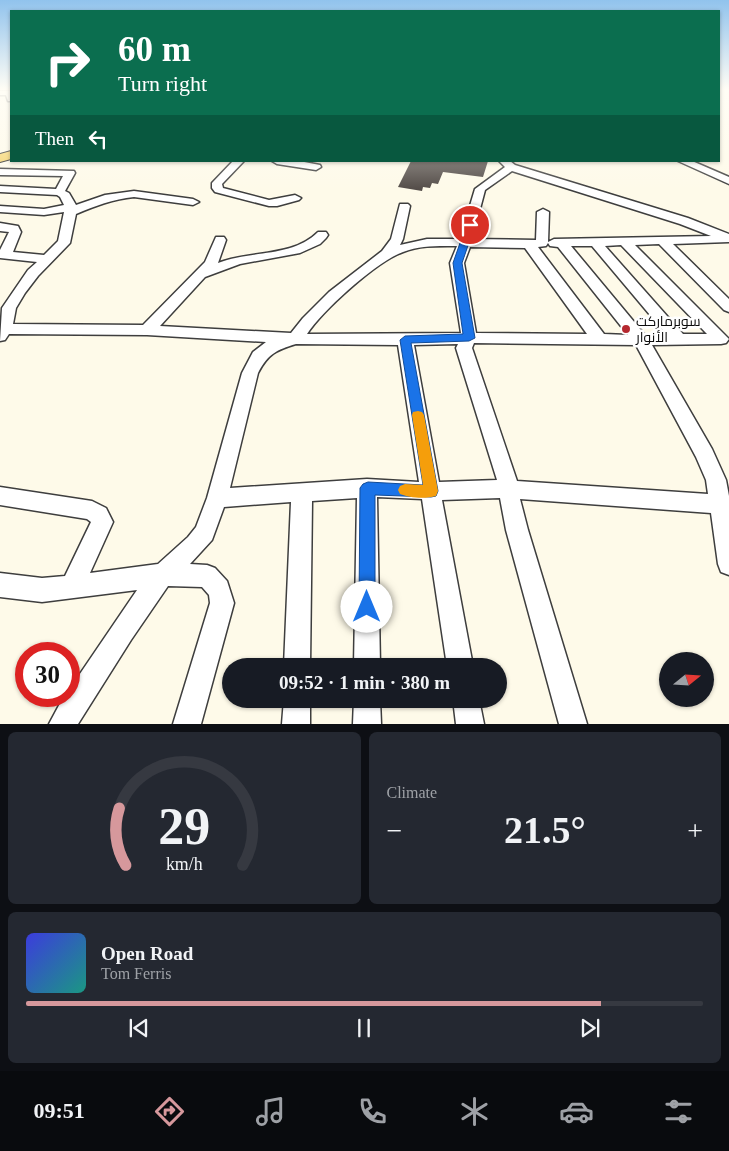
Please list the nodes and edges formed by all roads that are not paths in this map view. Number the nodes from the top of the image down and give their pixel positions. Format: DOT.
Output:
graph roads {
  1 [pos="15,162"];
  2 [pos="238,162"];
  3 [pos="283,162"];
  4 [pos="685,162"];
  5 [pos="508,164"];
  6 [pos="0,166"];
  7 [pos="316,168"];
  8 [pos="0,172"];
  9 [pos="729,180"];
  10 [pos="0,189"];
  11 [pos="59,192"];
  12 [pos="295,198"];
  13 [pos="192,202"];
  14 [pos="404,206"];
  15 [pos="0,209"];
  16 [pos="70,210"];
  17 [pos="543,212"];
  18 [pos="0,227"];
  19 [pos="322,235"];
  20 [pos="729,238"];
  21 [pos="220,240"];
  22 [pos="663,241"];
  23 [pos="625,242"];
  24 [pos="465,243"];
  25 [pos="562,243"];
  26 [pos="596,243"];
  27 [pos="536,244"];
  28 [pos="2,254"];
  29 [pos="388,254"];
  30 [pos="46,259"];
  31 [pos="202,274"];
  32 [pos="729,307"];
  33 [pos="3,326"];
  34 [pos="147,330"];
  35 [pos="469,338"];
  36 [pos="295,339"];
  37 [pos="599,339"];
  38 [pos="725,339"];
  39 [pos="405,340"];
  40 [pos="641,340"];
  41 [pos="679,340"];
  42 [pos="368,488"];
  43 [pos="510,489"];
  44 [pos="431,491"];
  45 [pos="302,492"];
  46 [pos="0,496"];
  47 [pos="217,498"];
  48 [pos="725,505"];
  49 [pos="729,564"];
  50 [pos="163,574"];
  51 [pos="0,585"];
  52 [pos="72,585"];
  53 [pos="298,658"];
  54 [pos="367,658"];
  55 [pos="459,658"];
  56 [pos="297,708"];
  57 [pos="367,708"];
  58 [pos="467,708"];
  59 [pos="62,724"];
  60 [pos="187,724"];
  61 [pos="296,724"];
  62 [pos="366,724"];
  63 [pos="470,724"];
  64 [pos="573,724"];
  1 -- 6 [label="street"];
  2 -- 12 [label="street"];
  3 -- 7 [label="street"];
  4 -- 9 [label="street"];
  5 -- 20 [label="street"];
  5 -- 24 [label="street"];
  8 -- 11 [label="street"];
  10 -- 11 [label="street"];
  11 -- 16 [label="street"];
  13 -- 16 [label="street"];
  14 -- 29 [label="street"];
  15 -- 16 [label="street"];
  16 -- 30 [label="street"];
  17 -- 27 [label="street"];
  18 -- 28 [label="street"];
  19 -- 31 [label="street"];
  20 -- 22 [label="street"];
  21 -- 31 [label="street"];
  22 -- 23 [label="street"];
  22 -- 32 [label="street"];
  23 -- 26 [label="street"];
  23 -- 38 [label="street"];
  24 -- 27 [label="street"];
  24 -- 29 [label="street"];
  24 -- 35 [label="street"];
  25 -- 26 [label="street"];
  25 -- 27 [label="street"];
  25 -- 40 [label="street"];
  26 -- 41 [label="street"];
  27 -- 37 [label="street"];
  28 -- 30 [label="street"];
  29 -- 36 [label="street"];
  30 -- 33 [label="street"];
  31 -- 34 [label="street"];
  33 -- 34 [label="street"];
  34 -- 36 [label="street"];
  35 -- 37 [label="street"];
  35 -- 39 [label="street"];
  35 -- 43 [label="street"];
  36 -- 39 [label="street"];
  36 -- 47 [label="street"];
  37 -- 40 [label="street"];
  38 -- 41 [label="street"];
  39 -- 44 [label="street"];
  40 -- 41 [label="street"];
  40 -- 48 [label="street"];
  42 -- 44 [label="street"];
  42 -- 45 [label="street"];
  42 -- 54 [label="street"];
  43 -- 44 [label="street"];
  43 -- 48 [label="street"];
  43 -- 64 [label="street"];
  44 -- 55 [label="street"];
  45 -- 47 [label="street"];
  45 -- 53 [label="street"];
  46 -- 52 [label="street"];
  47 -- 50 [label="street"];
  48 -- 49 [label="street"];
  50 -- 52 [label="street"];
  50 -- 59 [label="street"];
  50 -- 60 [label="street"];
  51 -- 52 [label="street"];
  56 -- 61 [label="street"];
  57 -- 62 [label="street"];
  58 -- 63 [label="street"];
}
